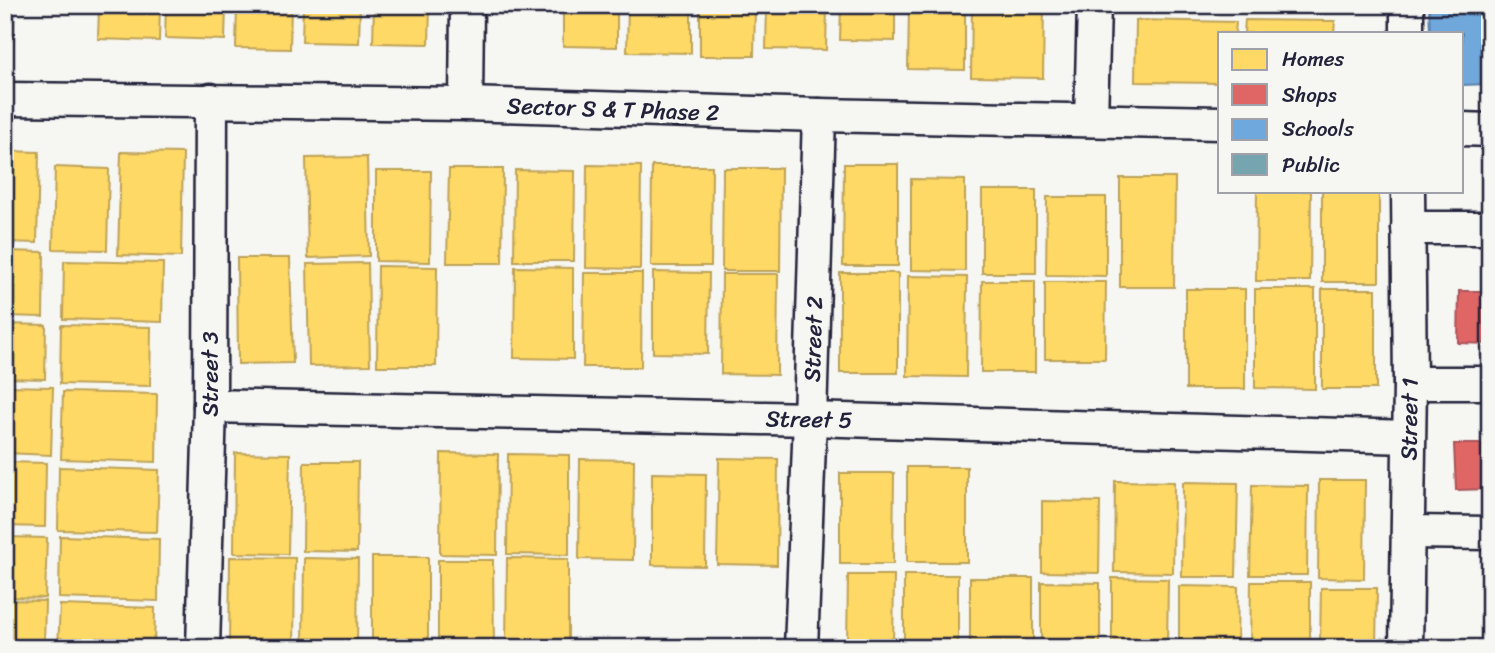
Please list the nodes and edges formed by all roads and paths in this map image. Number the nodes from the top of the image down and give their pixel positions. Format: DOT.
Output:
graph roads {
  1 [pos="467,5"];
  2 [pos="1094,5"];
  3 [pos="1407,5"];
  4 [pos="1407,32"];
  5 [pos="5,99"];
  6 [pos="211,100"];
  7 [pos="466,104"];
  8 [pos="819,115"];
  9 [pos="1091,120"];
  10 [pos="1218,123"];
  11 [pos="1464,129"];
  12 [pos="1490,130"];
  13 [pos="1408,192"];
  14 [pos="1408,228"];
  15 [pos="1490,228"];
  16 [pos="1410,383"];
  17 [pos="1490,383"];
  18 [pos="210,405"];
  19 [pos="810,419"];
  20 [pos="1408,436"];
  21 [pos="1409,532"];
  22 [pos="1490,533"];
  23 [pos="203,648"];
  24 [pos="801,648"];
  25 [pos="1406,648"];
  1 -- 7 [label="street"];
  2 -- 9 [label="street"];
  3 -- 4 [label="street"];
  5 -- 6 [label="street, Sector S & T Phase 2"];
  6 -- 7 [label="street, Sector S & T Phase 2"];
  6 -- 18 [label="street, Street 3"];
  7 -- 8 [label="street, Sector S & T Phase 2"];
  8 -- 9 [label="street, Sector S & T Phase 2"];
  8 -- 19 [label="street, Street 2"];
  9 -- 10 [label="street, Sector S & T Phase 2"];
  11 -- 12 [label="street"];
  13 -- 14 [label="street, Street 1"];
  14 -- 15 [label="street"];
  14 -- 16 [label="street, Street 1"];
  16 -- 17 [label="street"];
  16 -- 20 [label="street, Street 1"];
  18 -- 19 [label="street, Street 5"];
  18 -- 23 [label="street, Street 3"];
  19 -- 20 [label="street, Street 5"];
  19 -- 24 [label="street, Street 2"];
  20 -- 21 [label="street, Street 1"];
  21 -- 22 [label="street"];
  21 -- 25 [label="street, Street 1"];
}
